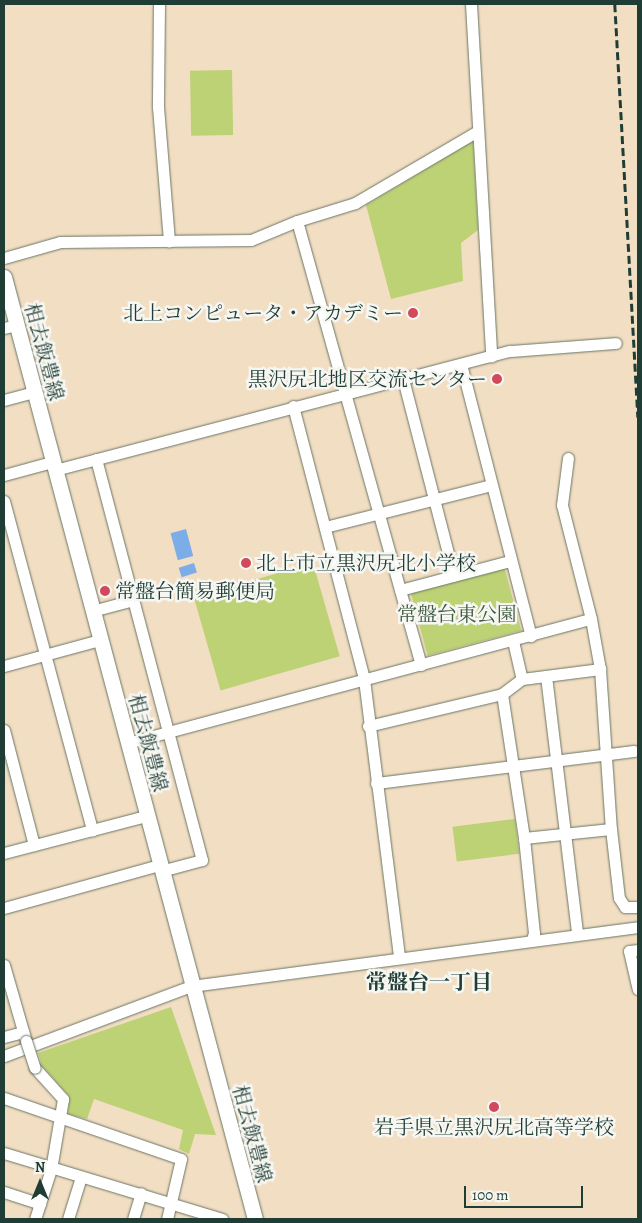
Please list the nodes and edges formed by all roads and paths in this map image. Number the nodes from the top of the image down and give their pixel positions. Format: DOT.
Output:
graph roads {
  1 [pos="159,4"];
  2 [pos="471,4"];
  3 [pos="476,132"];
  4 [pos="297,221"];
  5 [pos="169,242"];
  6 [pos="4,258"];
  7 [pos="4,277"];
  8 [pos="10,327"];
  9 [pos="616,343"];
  10 [pos="491,356"];
  11 [pos="460,364"];
  12 [pos="403,379"];
  13 [pos="34,392"];
  14 [pos="348,394"];
  15 [pos="4,400"];
  16 [pos="293,406"];
  17 [pos="568,458"];
  18 [pos="96,459"];
  19 [pos="53,466"];
  20 [pos="4,475"];
  21 [pos="490,485"];
  22 [pos="434,500"];
  23 [pos="4,501"];
  24 [pos="379,515"];
  25 [pos="325,527"];
  26 [pos="510,561"];
  27 [pos="454,576"];
  28 [pos="400,590"];
  29 [pos="133,600"];
  30 [pos="92,611"];
  31 [pos="591,618"];
  32 [pos="531,636"];
  33 [pos="100,640"];
  34 [pos="513,641"];
  35 [pos="44,654"];
  36 [pos="421,665"];
  37 [pos="4,666"];
  38 [pos="600,669"];
  39 [pos="546,676"];
  40 [pos="364,679"];
  41 [pos="522,679"];
  42 [pos="502,694"];
  43 [pos="368,726"];
  44 [pos="4,730"];
  45 [pos="168,732"];
  46 [pos="127,743"];
  47 [pos="634,751"];
  48 [pos="608,754"];
  49 [pos="556,760"];
  50 [pos="514,764"];
  51 [pos="376,783"];
  52 [pos="146,816"];
  53 [pos="611,829"];
  54 [pos="92,830"];
  55 [pos="565,835"];
  56 [pos="524,838"];
  57 [pos="34,845"];
  58 [pos="4,853"];
  59 [pos="160,868"];
  60 [pos="638,907"];
  61 [pos="4,908"];
  62 [pos="638,927"];
  63 [pos="577,934"];
  64 [pos="532,940"];
  65 [pos="638,950"];
  66 [pos="399,958"];
  67 [pos="4,965"];
  68 [pos="191,986"];
  69 [pos="7,989"];
  70 [pos="638,989"];
  71 [pos="4,1037"];
  72 [pos="24,1037"];
  73 [pos="4,1056"];
  74 [pos="4,1098"];
  75 [pos="59,1116"];
  76 [pos="4,1153"];
  77 [pos="52,1169"];
  78 [pos="81,1177"];
  79 [pos="4,1192"];
  80 [pos="141,1193"];
  81 [pos="172,1203"];
  82 [pos="40,1204"];
  83 [pos="35,1219"];
  84 [pos="68,1219"];
  85 [pos="133,1219"];
  86 [pos="167,1219"];
  87 [pos="222,1219"];
  88 [pos="255,1219"];
  1 -- 5 [label="street"];
  2 -- 3 [label="street"];
  3 -- 4 [label="street"];
  3 -- 10 [label="street"];
  4 -- 5 [label="street"];
  4 -- 14 [label="street"];
  5 -- 6 [label="street"];
  7 -- 8 [label="main road, 相去飯豊線"];
  8 -- 13 [label="main road, 相去飯豊線"];
  9 -- 10 [label="street"];
  10 -- 11 [label="street"];
  11 -- 12 [label="street"];
  11 -- 21 [label="street"];
  12 -- 14 [label="street"];
  12 -- 22 [label="street"];
  13 -- 15 [label="street"];
  13 -- 19 [label="main road, 相去飯豊線"];
  14 -- 16 [label="street"];
  14 -- 24 [label="street"];
  16 -- 18 [label="street"];
  16 -- 25 [label="street"];
  17 -- 31 [label="street"];
  18 -- 19 [label="street"];
  18 -- 29 [label="street"];
  19 -- 20 [label="street"];
  19 -- 30 [label="main road, 相去飯豊線"];
  21 -- 22 [label="street"];
  21 -- 26 [label="street"];
  22 -- 24 [label="street"];
  22 -- 27 [label="street"];
  23 -- 35 [label="street"];
  24 -- 25 [label="street"];
  24 -- 28 [label="street"];
  25 -- 40 [label="street"];
  26 -- 27 [label="street"];
  26 -- 32 [label="street"];
  27 -- 28 [label="street"];
  28 -- 36 [label="street"];
  29 -- 30 [label="street"];
  29 -- 45 [label="street"];
  30 -- 33 [label="main road, 相去飯豊線"];
  31 -- 32 [label="street"];
  31 -- 38 [label="street"];
  32 -- 34 [label="street"];
  33 -- 35 [label="street"];
  33 -- 46 [label="main road, 相去飯豊線"];
  34 -- 36 [label="street"];
  34 -- 41 [label="street"];
  35 -- 37 [label="street"];
  35 -- 54 [label="street"];
  36 -- 40 [label="street"];
  38 -- 39 [label="street"];
  38 -- 48 [label="street"];
  39 -- 41 [label="street"];
  39 -- 49 [label="street"];
  40 -- 43 [label="street"];
  40 -- 45 [label="street"];
  41 -- 42 [label="street"];
  42 -- 43 [label="street"];
  42 -- 50 [label="street"];
  43 -- 51 [label="street"];
  44 -- 57 [label="street"];
  45 -- 46 [label="street"];
  45 -- 59 [label="street"];
  46 -- 52 [label="main road, 相去飯豊線"];
  47 -- 48 [label="street"];
  48 -- 49 [label="street"];
  48 -- 53 [label="street"];
  49 -- 50 [label="street"];
  49 -- 55 [label="street"];
  50 -- 51 [label="street"];
  50 -- 56 [label="street"];
  51 -- 66 [label="street"];
  52 -- 54 [label="street"];
  52 -- 59 [label="main road, 相去飯豊線"];
  53 -- 55 [label="street"];
  53 -- 60 [label="street"];
  54 -- 57 [label="street"];
  55 -- 56 [label="street"];
  55 -- 63 [label="street"];
  56 -- 64 [label="street"];
  57 -- 58 [label="street"];
  59 -- 61 [label="street"];
  59 -- 68 [label="main road, 相去飯豊線"];
  62 -- 63 [label="street"];
  63 -- 64 [label="street"];
  64 -- 66 [label="street"];
  65 -- 70 [label="street"];
  66 -- 68 [label="street"];
  67 -- 69 [label="street"];
  68 -- 73 [label="street"];
  68 -- 88 [label="main road, 相去飯豊線"];
  69 -- 72 [label="street"];
  71 -- 72 [label="street"];
  72 -- 75 [label="street, bridge"];
  74 -- 75 [label="street"];
  75 -- 77 [label="street"];
  75 -- 81 [label="street"];
  76 -- 77 [label="street"];
  77 -- 78 [label="street"];
  77 -- 82 [label="street"];
  78 -- 80 [label="street"];
  78 -- 84 [label="street"];
  79 -- 82 [label="street"];
  80 -- 81 [label="street"];
  80 -- 85 [label="street"];
  81 -- 86 [label="street"];
  81 -- 87 [label="street"];
  82 -- 83 [label="street"];
}
